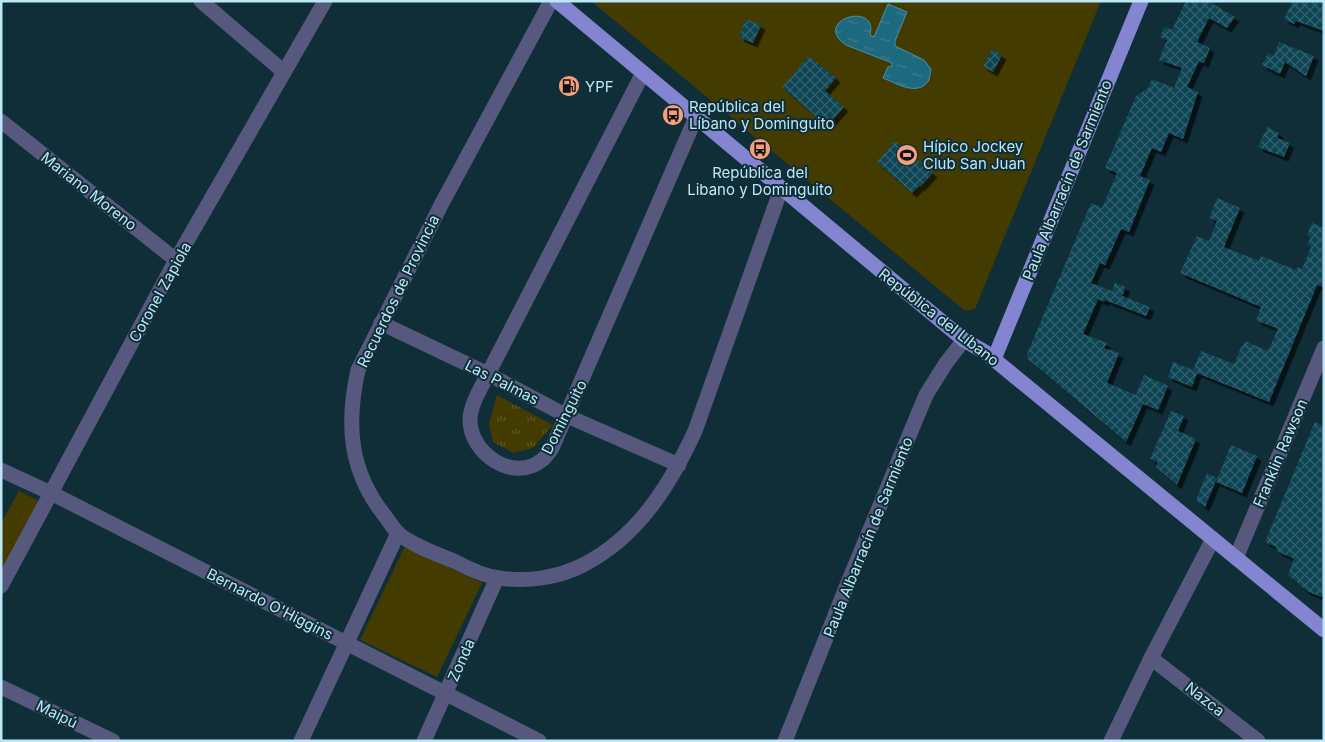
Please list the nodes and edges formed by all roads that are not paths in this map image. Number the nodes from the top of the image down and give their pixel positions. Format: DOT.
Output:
graph roads {
  1 [pos="201,1"];
  2 [pos="325,1"];
  3 [pos="551,1"];
  4 [pos="556,1"];
  5 [pos="1141,1"];
  6 [pos="284,72"];
  7 [pos="643,73"];
  8 [pos="696,117"];
  9 [pos="1,122"];
  10 [pos="781,189"];
  11 [pos="176,260"];
  12 [pos="381,323"];
  13 [pos="964,340"];
  14 [pos="1324,348"];
  15 [pos="994,359"];
  16 [pos="488,374"];
  17 [pos="567,416"];
  18 [pos="679,465"];
  19 [pos="1,470"];
  20 [pos="51,493"];
  21 [pos="398,533"];
  22 [pos="1214,539"];
  23 [pos="1236,558"];
  24 [pos="497,578"];
  25 [pos="1,586"];
  26 [pos="1324,630"];
  27 [pos="347,643"];
  28 [pos="1151,658"];
  29 [pos="1,687"];
  30 [pos="445,693"];
  31 [pos="113,741"];
  32 [pos="301,741"];
  33 [pos="424,741"];
  34 [pos="539,741"];
  35 [pos="785,741"];
  36 [pos="1111,741"];
  37 [pos="1258,741"];
  1 -- 6 [label="street"];
  2 -- 6 [label="street, Coronel Zapiola"];
  3 -- 12 [label="street, Recuerdos de Provincia"];
  4 -- 7 [label="main road, República del Líbano"];
  5 -- 15 [label="main road, Paula Albarracín de Sarmiento"];
  6 -- 11 [label="street, Coronel Zapiola"];
  7 -- 8 [label="main road, República del Líbano"];
  7 -- 16 [label="street, Dominguito"];
  8 -- 10 [label="main road, República del Líbano"];
  8 -- 17 [label="street, Dominguito"];
  9 -- 11 [label="street, Mariano Moreno"];
  10 -- 13 [label="main road, República del Líbano"];
  10 -- 18 [label="street, Recuerdos de Provincia"];
  11 -- 20 [label="street, Coronel Zapiola"];
  12 -- 16 [label="street, Las Palmas"];
  12 -- 21 [label="street, Recuerdos de Provincia"];
  13 -- 15 [label="main road, República del Líbano"];
  13 -- 35 [label="street, Paula Albarracín de Sarmiento"];
  14 -- 23 [label="street, Franklin Rawson"];
  15 -- 22 [label="main road, República del Líbano"];
  16 -- 17 [label="street, Las Palmas"];
  16 -- 17 [label="street, Dominguito"];
  17 -- 18 [label="street, Las Palmas"];
  18 -- 24 [label="street, Recuerdos de Provincia"];
  19 -- 20 [label="street, Bernardo O'Higgins"];
  20 -- 25 [label="street, Coronel Zapiola"];
  20 -- 27 [label="street, Bernardo O'Higgins"];
  21 -- 24 [label="street, Recuerdos de Provincia"];
  21 -- 27 [label="street"];
  22 -- 23 [label="main road, República del Líbano"];
  22 -- 28 [label="street"];
  23 -- 26 [label="main road, República del Líbano"];
  24 -- 30 [label="street, Zonda"];
  27 -- 30 [label="street, Bernardo O'Higgins"];
  27 -- 32 [label="street"];
  28 -- 36 [label="street"];
  28 -- 37 [label="street, Nazca"];
  29 -- 31 [label="street, Maipú"];
  30 -- 33 [label="street, Zonda"];
  30 -- 34 [label="street, Bernardo O'Higgins"];
}
